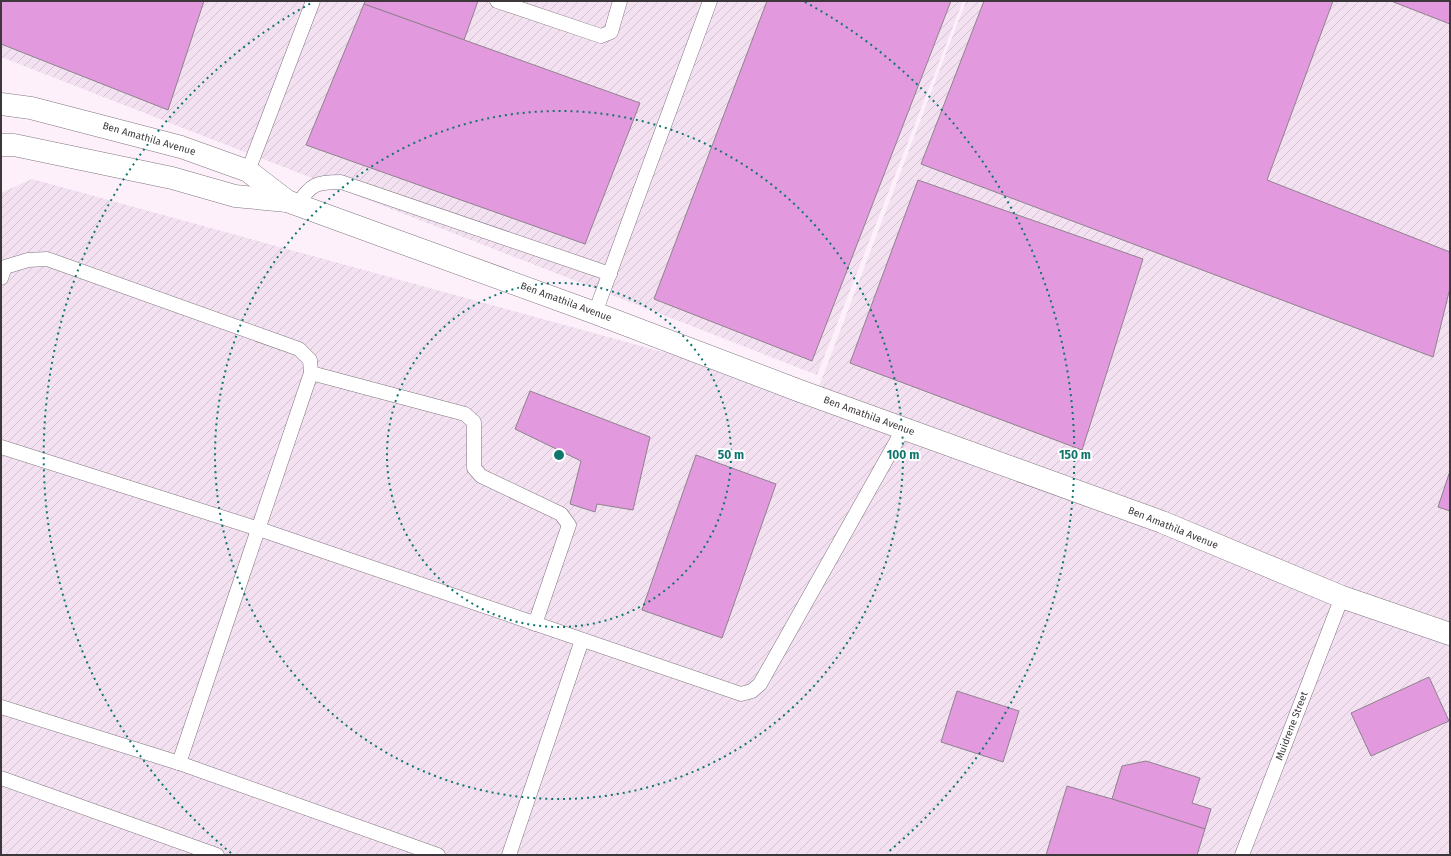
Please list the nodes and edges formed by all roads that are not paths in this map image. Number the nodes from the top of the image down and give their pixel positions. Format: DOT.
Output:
graph roads {
  1 [pos="314,1"];
  2 [pos="497,1"];
  3 [pos="620,1"];
  4 [pos="710,1"];
  5 [pos="1,104"];
  6 [pos="1,145"];
  7 [pos="248,171"];
  8 [pos="292,203"];
  9 [pos="610,274"];
  10 [pos="1,278"];
  11 [pos="595,312"];
  12 [pos="311,373"];
  13 [pos="904,428"];
  14 [pos="1,447"];
  15 [pos="259,529"];
  16 [pos="1342,597"];
  17 [pos="535,624"];
  18 [pos="1450,634"];
  19 [pos="582,640"];
  20 [pos="1,707"];
  21 [pos="179,763"];
  22 [pos="1,778"];
  23 [pos="217,855"];
  24 [pos="438,855"];
  25 [pos="509,855"];
  26 [pos="1242,855"];
  1 -- 7 [label="lane"];
  2 -- 3 [label="lane"];
  4 -- 9 [label="lane"];
  5 -- 7 [label="street, Ben Amathila Avenue"];
  6 -- 8 [label="street, Ben Amathila Avenue"];
  7 -- 8 [label="street, Ben Amathila Avenue"];
  8 -- 9 [label="lane"];
  8 -- 11 [label="street, Ben Amathila Avenue"];
  9 -- 11 [label="lane"];
  10 -- 12 [label="lane"];
  11 -- 13 [label="street, Ben Amathila Avenue"];
  12 -- 15 [label="lane"];
  12 -- 17 [label="lane"];
  13 -- 16 [label="street, Ben Amathila Avenue"];
  13 -- 19 [label="lane"];
  14 -- 15 [label="lane"];
  15 -- 17 [label="lane"];
  15 -- 21 [label="lane"];
  16 -- 18 [label="street, Ben Amathila Avenue"];
  16 -- 26 [label="lane, Muidrene Street"];
  17 -- 19 [label="lane"];
  19 -- 25 [label="lane"];
  20 -- 21 [label="lane"];
  21 -- 24 [label="lane"];
  22 -- 23 [label="lane"];
}
